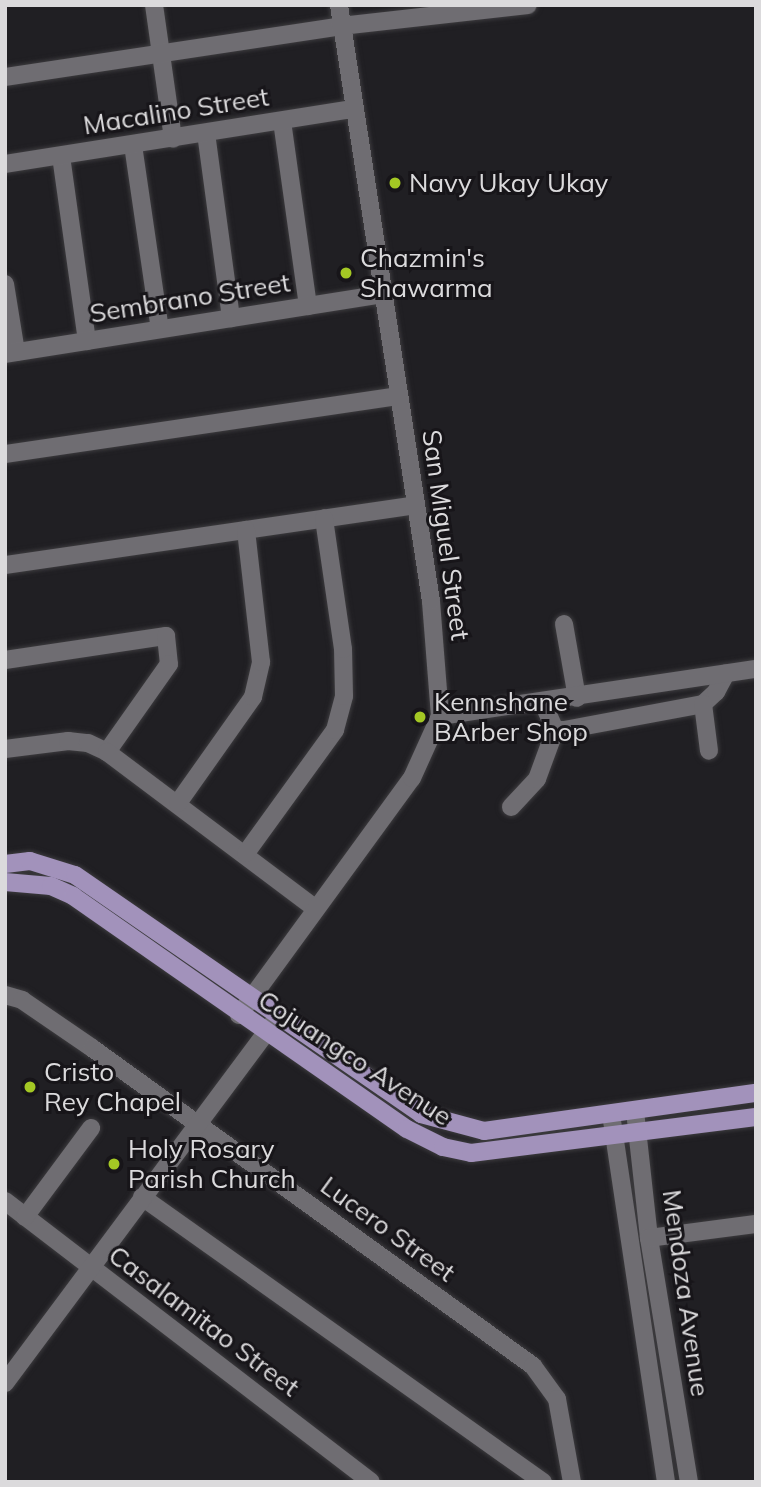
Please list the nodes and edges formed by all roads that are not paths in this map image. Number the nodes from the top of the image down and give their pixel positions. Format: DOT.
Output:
graph roads {
  1 [pos="154,5"];
  2 [pos="339,5"];
  3 [pos="528,5"];
  4 [pos="341,26"];
  5 [pos="162,55"];
  6 [pos="5,77"];
  7 [pos="354,109"];
  8 [pos="282,121"];
  9 [pos="206,134"];
  10 [pos="173,139"];
  11 [pos="133,145"];
  12 [pos="61,156"];
  13 [pos="5,164"];
  14 [pos="5,284"];
  15 [pos="383,294"];
  16 [pos="309,306"];
  17 [pos="231,318"];
  18 [pos="160,330"];
  19 [pos="87,341"];
  20 [pos="10,353"];
  21 [pos="399,396"];
  22 [pos="5,454"];
  23 [pos="415,505"];
  24 [pos="324,518"];
  25 [pos="246,530"];
  26 [pos="5,565"];
  27 [pos="564,624"];
  28 [pos="5,660"];
  29 [pos="756,668"];
  30 [pos="726,673"];
  31 [pos="577,698"];
  32 [pos="544,703"];
  33 [pos="703,704"];
  34 [pos="440,716"];
  35 [pos="555,730"];
  36 [pos="5,749"];
  37 [pos="107,751"];
  38 [pos="709,751"];
  39 [pos="178,803"];
  40 [pos="511,807"];
  41 [pos="246,853"];
  42 [pos="5,863"];
  43 [pos="5,882"];
  44 [pos="316,909"];
  45 [pos="5,995"];
  46 [pos="252,998"];
  47 [pos="239,1015"];
  48 [pos="278,1016"];
  49 [pos="265,1032"];
  50 [pos="756,1093"];
  51 [pos="635,1111"];
  52 [pos="611,1114"];
  53 [pos="756,1117"];
  54 [pos="197,1123"];
  55 [pos="91,1128"];
  56 [pos="638,1134"];
  57 [pos="614,1138"];
  58 [pos="142,1197"];
  59 [pos="5,1201"];
  60 [pos="25,1216"];
  61 [pos="756,1224"];
  62 [pos="649,1238"];
  63 [pos="91,1267"];
  64 [pos="5,1382"];
  65 [pos="372,1482"];
  66 [pos="542,1482"];
  67 [pos="572,1482"];
  68 [pos="666,1482"];
  69 [pos="689,1482"];
  1 -- 5 [label="street"];
  2 -- 4 [label="street, San Miguel Street"];
  3 -- 4 [label="street"];
  4 -- 5 [label="street"];
  4 -- 7 [label="street, San Miguel Street"];
  5 -- 6 [label="street"];
  5 -- 10 [label="street"];
  7 -- 8 [label="street, Macalino Street"];
  7 -- 15 [label="street, San Miguel Street"];
  8 -- 9 [label="street, Macalino Street"];
  8 -- 16 [label="street"];
  9 -- 10 [label="street, Macalino Street"];
  9 -- 17 [label="street"];
  10 -- 11 [label="street, Macalino Street"];
  11 -- 12 [label="street, Macalino Street"];
  11 -- 18 [label="street"];
  12 -- 13 [label="street, Macalino Street"];
  12 -- 19 [label="street"];
  14 -- 20 [label="street"];
  15 -- 16 [label="street, Sembrano Street"];
  15 -- 21 [label="street, San Miguel Street"];
  16 -- 17 [label="street, Sembrano Street"];
  17 -- 18 [label="street, Sembrano Street"];
  18 -- 19 [label="street, Sembrano Street"];
  19 -- 20 [label="street, Sembrano Street"];
  21 -- 22 [label="street"];
  21 -- 23 [label="street, San Miguel Street"];
  23 -- 24 [label="street"];
  23 -- 34 [label="street, San Miguel Street"];
  24 -- 25 [label="street"];
  24 -- 41 [label="street"];
  25 -- 26 [label="street"];
  25 -- 39 [label="street"];
  27 -- 31 [label="street"];
  28 -- 37 [label="street"];
  29 -- 30 [label="street"];
  30 -- 31 [label="street"];
  30 -- 33 [label="street"];
  31 -- 32 [label="street"];
  32 -- 34 [label="street"];
  32 -- 35 [label="street"];
  33 -- 35 [label="street"];
  33 -- 38 [label="street"];
  34 -- 44 [label="street, San Miguel Street"];
  35 -- 40 [label="street"];
  36 -- 37 [label="street"];
  37 -- 39 [label="street"];
  39 -- 41 [label="street"];
  41 -- 44 [label="street"];
  42 -- 46 [label="main road, Cojuangco Avenue"];
  43 -- 47 [label="main road, Cojuangco Avenue"];
  44 -- 46 [label="street, San Miguel Street"];
  45 -- 54 [label="street, Lucero Street"];
  46 -- 47 [label="street, San Miguel Street"];
  46 -- 48 [label="main road, Cojuangco Avenue"];
  47 -- 49 [label="main road, Cojuangco Avenue"];
  48 -- 49 [label="street"];
  48 -- 52 [label="main road, Cojuangco Avenue"];
  49 -- 54 [label="street"];
  49 -- 57 [label="main road, Cojuangco Avenue"];
  50 -- 51 [label="main road, Cojuangco Avenue"];
  51 -- 52 [label="main road, Cojuangco Avenue"];
  51 -- 56 [label="street, Mendoza Avenue"];
  52 -- 57 [label="street, Mendoza Avenue"];
  53 -- 56 [label="main road, Cojuangco Avenue"];
  54 -- 58 [label="street"];
  54 -- 67 [label="street, Lucero Street"];
  55 -- 60 [label="street"];
  56 -- 57 [label="main road, Cojuangco Avenue"];
  56 -- 62 [label="street, Mendoza Avenue"];
  57 -- 68 [label="street, Mendoza Avenue"];
  58 -- 63 [label="street"];
  58 -- 66 [label="street"];
  59 -- 60 [label="street, Casalamitao Street"];
  60 -- 63 [label="street, Casalamitao Street"];
  61 -- 62 [label="street"];
  62 -- 69 [label="street, Mendoza Avenue"];
  63 -- 64 [label="street"];
  63 -- 65 [label="street, Casalamitao Street"];
}
